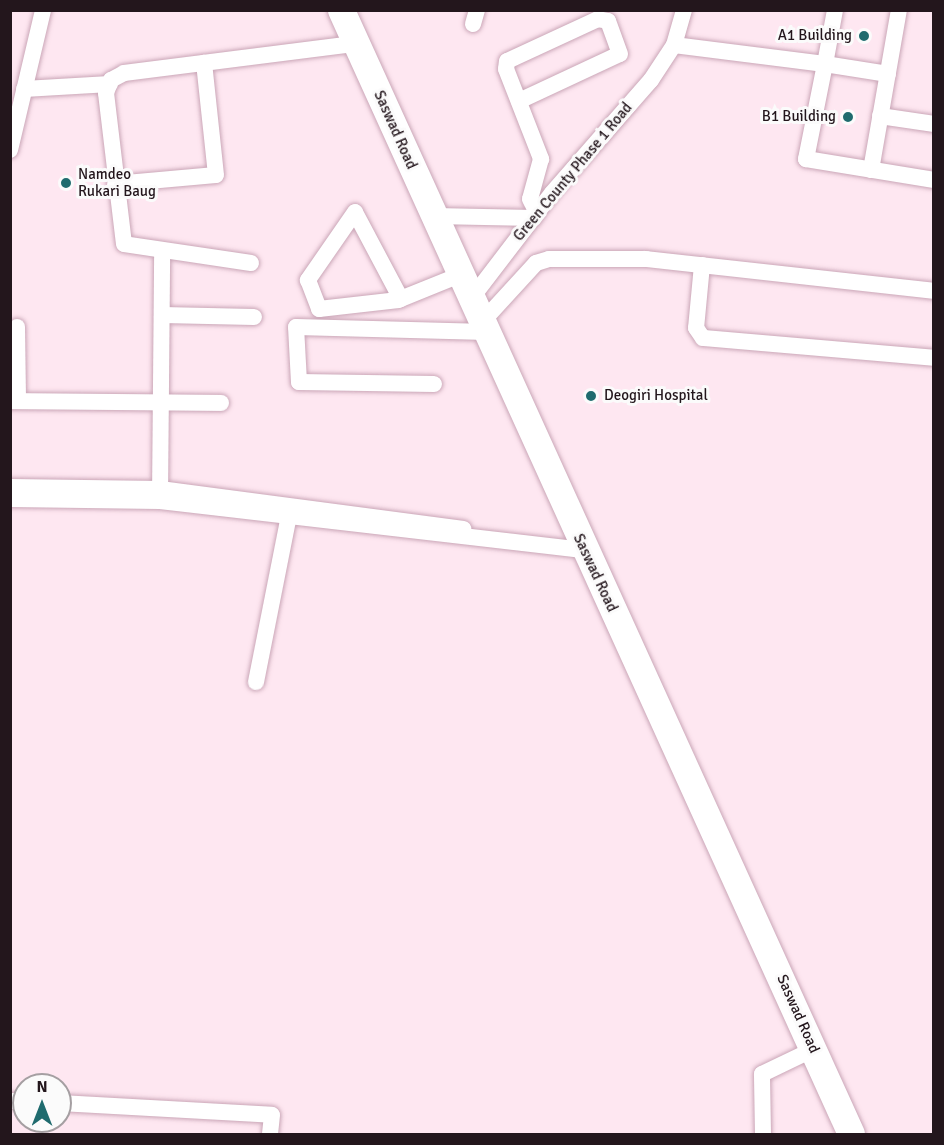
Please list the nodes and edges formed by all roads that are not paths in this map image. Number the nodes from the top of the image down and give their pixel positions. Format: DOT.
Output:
graph roads {
  1 [pos="43,10"];
  2 [pos="684,10"];
  3 [pos="835,10"];
  4 [pos="899,10"];
  5 [pos="343,11"];
  6 [pos="355,44"];
  7 [pos="674,45"];
  8 [pos="204,63"];
  9 [pos="825,64"];
  10 [pos="888,74"];
  11 [pos="110,84"];
  12 [pos="24,89"];
  13 [pos="519,101"];
  14 [pos="880,116"];
  15 [pos="933,124"];
  16 [pos="10,150"];
  17 [pos="871,170"];
  18 [pos="933,180"];
  19 [pos="115,184"];
  20 [pos="536,215"];
  21 [pos="434,216"];
  22 [pos="162,254"];
  23 [pos="251,262"];
  24 [pos="702,265"];
  25 [pos="460,275"];
  26 [pos="933,291"];
  27 [pos="401,299"];
  28 [pos="162,315"];
  29 [pos="254,317"];
  30 [pos="480,318"];
  31 [pos="17,327"];
  32 [pos="933,358"];
  33 [pos="434,384"];
  34 [pos="161,400"];
  35 [pos="14,401"];
  36 [pos="221,403"];
  37 [pos="13,495"];
  38 [pos="160,495"];
  39 [pos="290,512"];
  40 [pos="582,545"];
  41 [pos="256,682"];
  42 [pos="814,1049"];
  43 [pos="72,1104"];
  44 [pos="270,1134"];
  45 [pos="763,1134"];
  46 [pos="851,1134"];
  1 -- 12 [label="street"];
  2 -- 7 [label="street"];
  3 -- 9 [label="street"];
  4 -- 10 [label="street"];
  5 -- 6 [label="highway, Saswad Road"];
  6 -- 8 [label="street"];
  6 -- 21 [label="highway, Saswad Road"];
  7 -- 9 [label="street"];
  7 -- 20 [label="street, Green County Phase 1 Road"];
  8 -- 11 [label="street"];
  8 -- 19 [label="street"];
  9 -- 10 [label="street"];
  9 -- 17 [label="street"];
  10 -- 14 [label="street"];
  11 -- 12 [label="street"];
  11 -- 19 [label="street"];
  12 -- 16 [label="street"];
  13 -- 13 [label="street"];
  13 -- 20 [label="street"];
  14 -- 15 [label="street"];
  14 -- 17 [label="street"];
  17 -- 18 [label="street"];
  19 -- 23 [label="street"];
  20 -- 21 [label="street"];
  20 -- 30 [label="street, Green County Phase 1 Road"];
  21 -- 25 [label="highway, Saswad Road"];
  22 -- 28 [label="street"];
  24 -- 26 [label="street"];
  24 -- 30 [label="street"];
  24 -- 32 [label="street"];
  25 -- 27 [label="street"];
  25 -- 30 [label="highway, Saswad Road"];
  27 -- 27 [label="street"];
  28 -- 29 [label="street"];
  28 -- 34 [label="street"];
  30 -- 33 [label="street"];
  30 -- 40 [label="highway, Saswad Road"];
  31 -- 35 [label="street"];
  34 -- 35 [label="street"];
  34 -- 36 [label="street"];
  34 -- 38 [label="street"];
  37 -- 38 [label="street"];
  38 -- 39 [label="street"];
  39 -- 40 [label="street"];
  39 -- 41 [label="street"];
  40 -- 42 [label="highway, Saswad Road"];
  42 -- 45 [label="street"];
  42 -- 46 [label="highway, Saswad Road"];
  43 -- 44 [label="street"];
}
